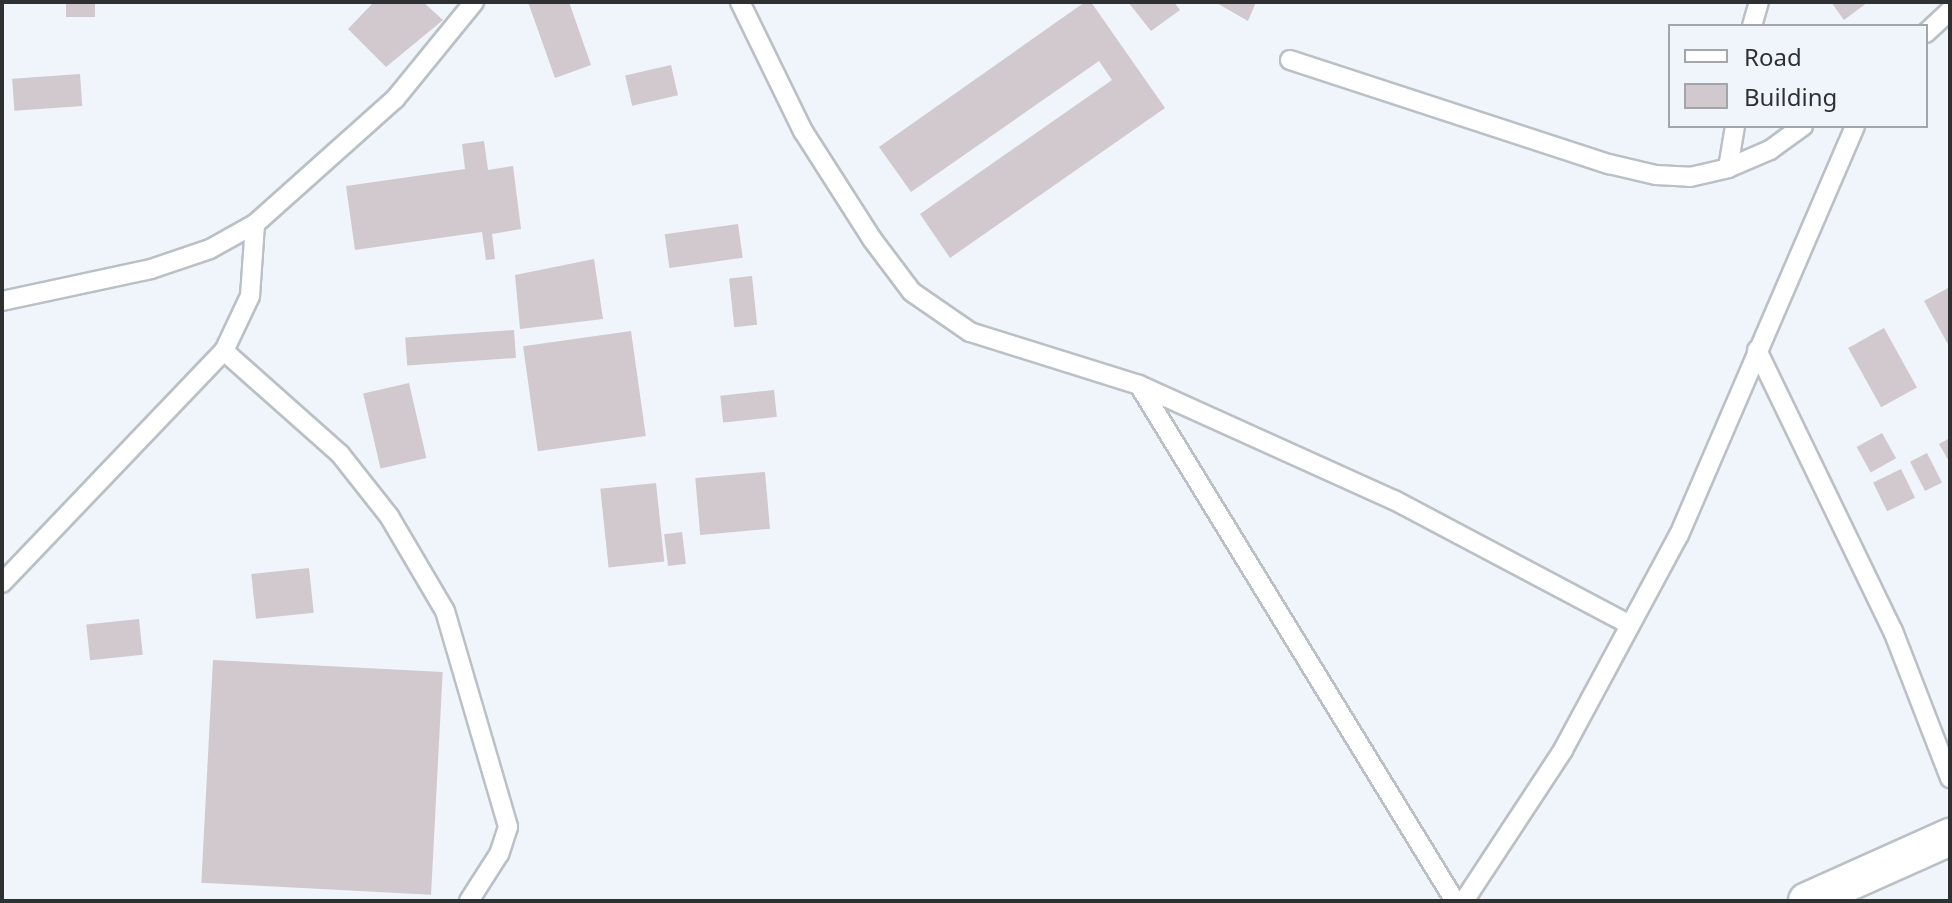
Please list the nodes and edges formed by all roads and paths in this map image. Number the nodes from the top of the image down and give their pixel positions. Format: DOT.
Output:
graph roads {
  1 [pos="474,2"];
  2 [pos="740,2"];
  3 [pos="1759,2"];
  4 [pos="1950,11"];
  5 [pos="1753,24"];
  6 [pos="1928,31"];
  7 [pos="1290,60"];
  8 [pos="1735,128"];
  9 [pos="1800,128"];
  10 [pos="1854,128"];
  11 [pos="1728,168"];
  12 [pos="255,224"];
  13 [pos="2,301"];
  14 [pos="1757,350"];
  15 [pos="224,351"];
  16 [pos="1139,385"];
  17 [pos="2,583"];
  18 [pos="1630,625"];
  19 [pos="1950,778"];
  20 [pos="1950,837"];
  21 [pos="469,901"];
  22 [pos="1455,901"];
  23 [pos="1464,901"];
  24 [pos="1807,901"];
  1 -- 12 [label="lane"];
  2 -- 16 [label="lane"];
  3 -- 5 [label="lane"];
  4 -- 6 [label="lane"];
  7 -- 11 [label="lane"];
  8 -- 11 [label="lane"];
  9 -- 11 [label="lane"];
  10 -- 14 [label="lane"];
  12 -- 13 [label="lane"];
  12 -- 15 [label="lane"];
  14 -- 18 [label="lane"];
  14 -- 19 [label="lane"];
  15 -- 17 [label="lane"];
  15 -- 21 [label="lane"];
  16 -- 18 [label="lane"];
  16 -- 22 [label="lane"];
  18 -- 23 [label="lane"];
  20 -- 24 [label="street"];
}
